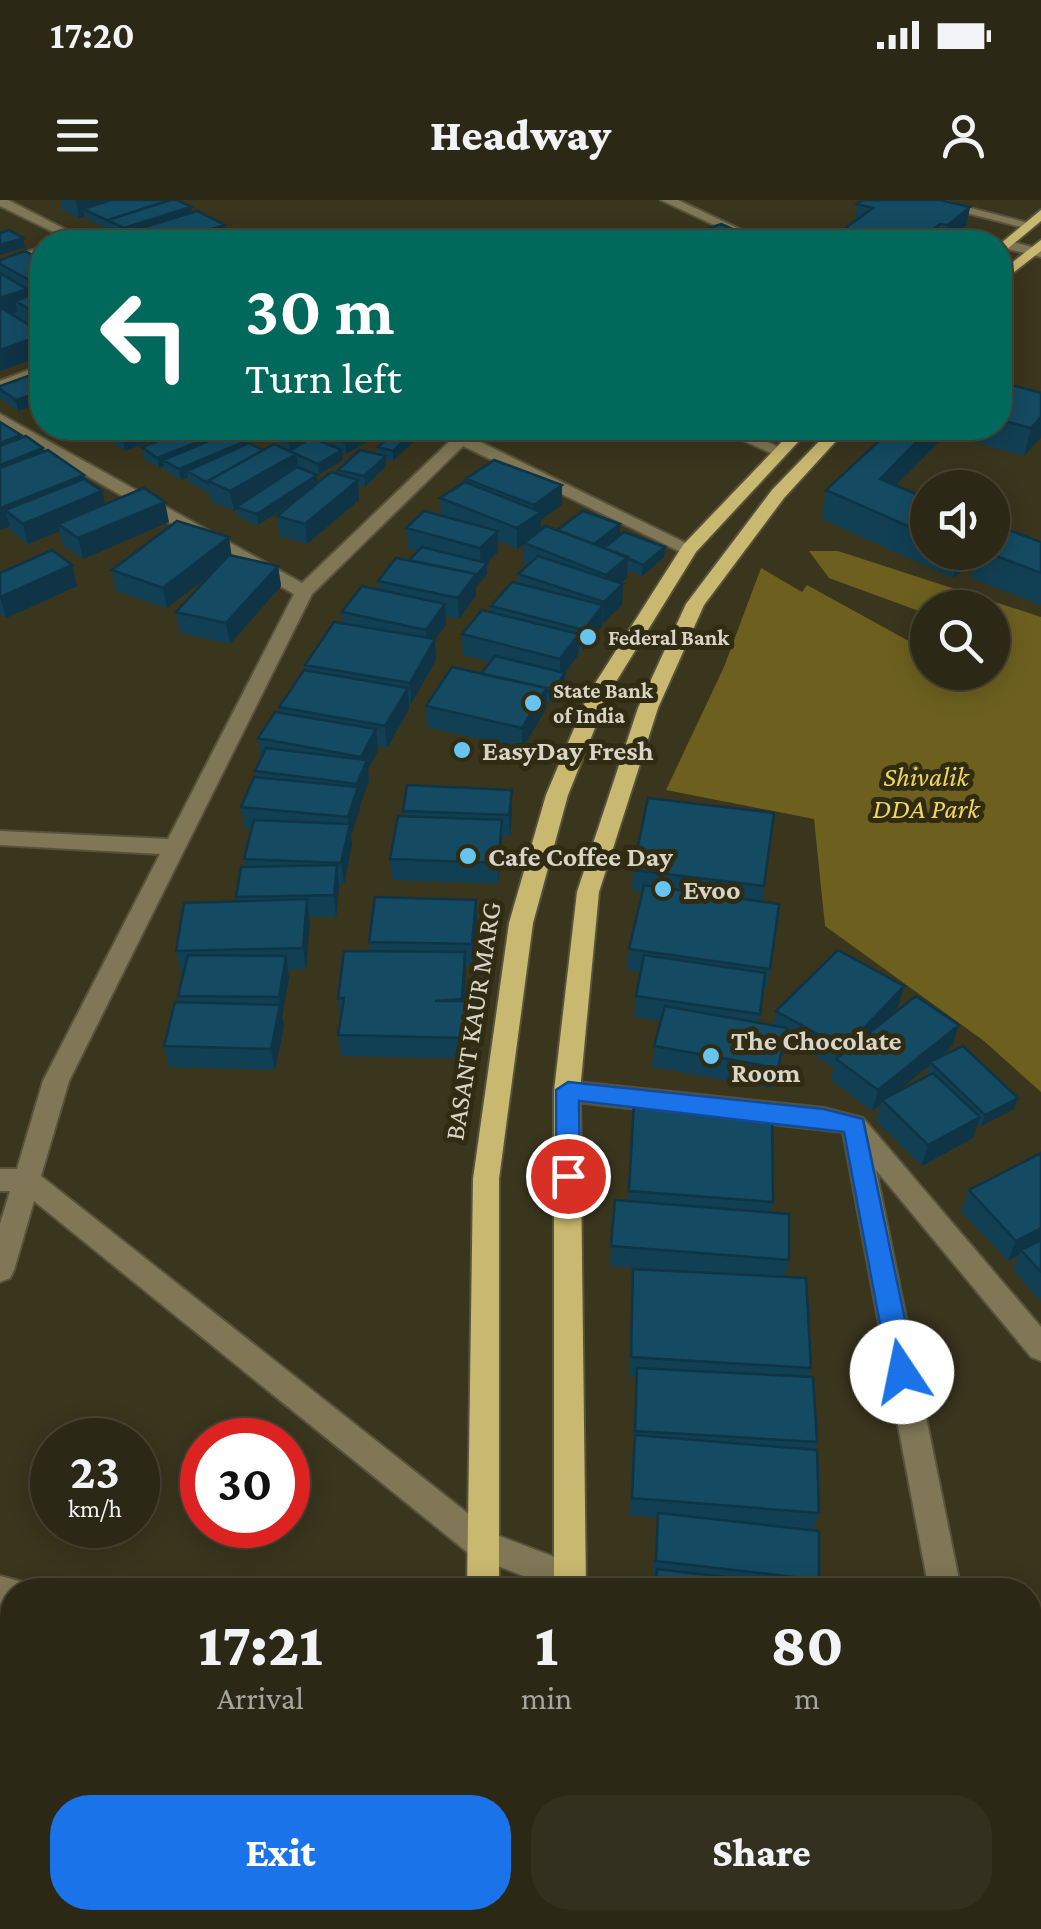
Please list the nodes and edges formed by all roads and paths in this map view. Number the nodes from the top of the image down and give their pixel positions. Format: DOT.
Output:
graph roads {
  1 [pos="667,200"];
  2 [pos="922,200"];
  3 [pos="0,201"];
  4 [pos="1041,214"];
  5 [pos="1029,224"];
  6 [pos="54,230"];
  7 [pos="733,230"];
  8 [pos="1012,240"];
  9 [pos="1012,248"];
  10 [pos="1038,249"];
  11 [pos="30,255"];
  12 [pos="0,266"];
  13 [pos="1012,270"];
  14 [pos="30,375"];
  15 [pos="0,386"];
  16 [pos="0,420"];
  17 [pos="30,437"];
  18 [pos="35,440"];
  19 [pos="459,440"];
  20 [pos="465,440"];
  21 [pos="752,440"];
  22 [pos="792,440"];
  23 [pos="829,440"];
  24 [pos="780,452"];
  25 [pos="689,549"];
  26 [pos="304,592"];
  27 [pos="0,838"];
  28 [pos="175,847"];
  29 [pos="568,1090"];
  30 [pos="854,1126"];
  31 [pos="14,1180"];
  32 [pos="0,1270"];
  33 [pos="1041,1348"];
  34 [pos="483,1545"];
  35 [pos="482,1578"];
  36 [pos="557,1578"];
  37 [pos="570,1578"];
  38 [pos="943,1578"];
  1 -- 7 [label="street"];
  2 -- 5 [label="street"];
  3 -- 6 [label="street"];
  4 -- 5 [label="main road"];
  5 -- 8 [label="main road"];
  9 -- 10 [label="street"];
  10 -- 13 [label="main road"];
  11 -- 12 [label="street"];
  14 -- 15 [label="street"];
  16 -- 17 [label="street"];
  18 -- 26 [label="street"];
  19 -- 26 [label="street"];
  20 -- 25 [label="street"];
  21 -- 24 [label="street"];
  22 -- 24 [label="main road, BASANT KAUR MARG"];
  23 -- 29 [label="main road"];
  24 -- 25 [label="main road, BASANT KAUR MARG"];
  25 -- 34 [label="main road, BASANT KAUR MARG"];
  26 -- 28 [label="street"];
  27 -- 28 [label="street"];
  28 -- 31 [label="street"];
  29 -- 30 [label="street"];
  29 -- 37 [label="main road"];
  30 -- 33 [label="street"];
  30 -- 38 [label="street"];
  31 -- 32 [label="street"];
  31 -- 34 [label="street"];
  34 -- 35 [label="main road, BASANT KAUR MARG"];
  34 -- 36 [label="street"];
}
